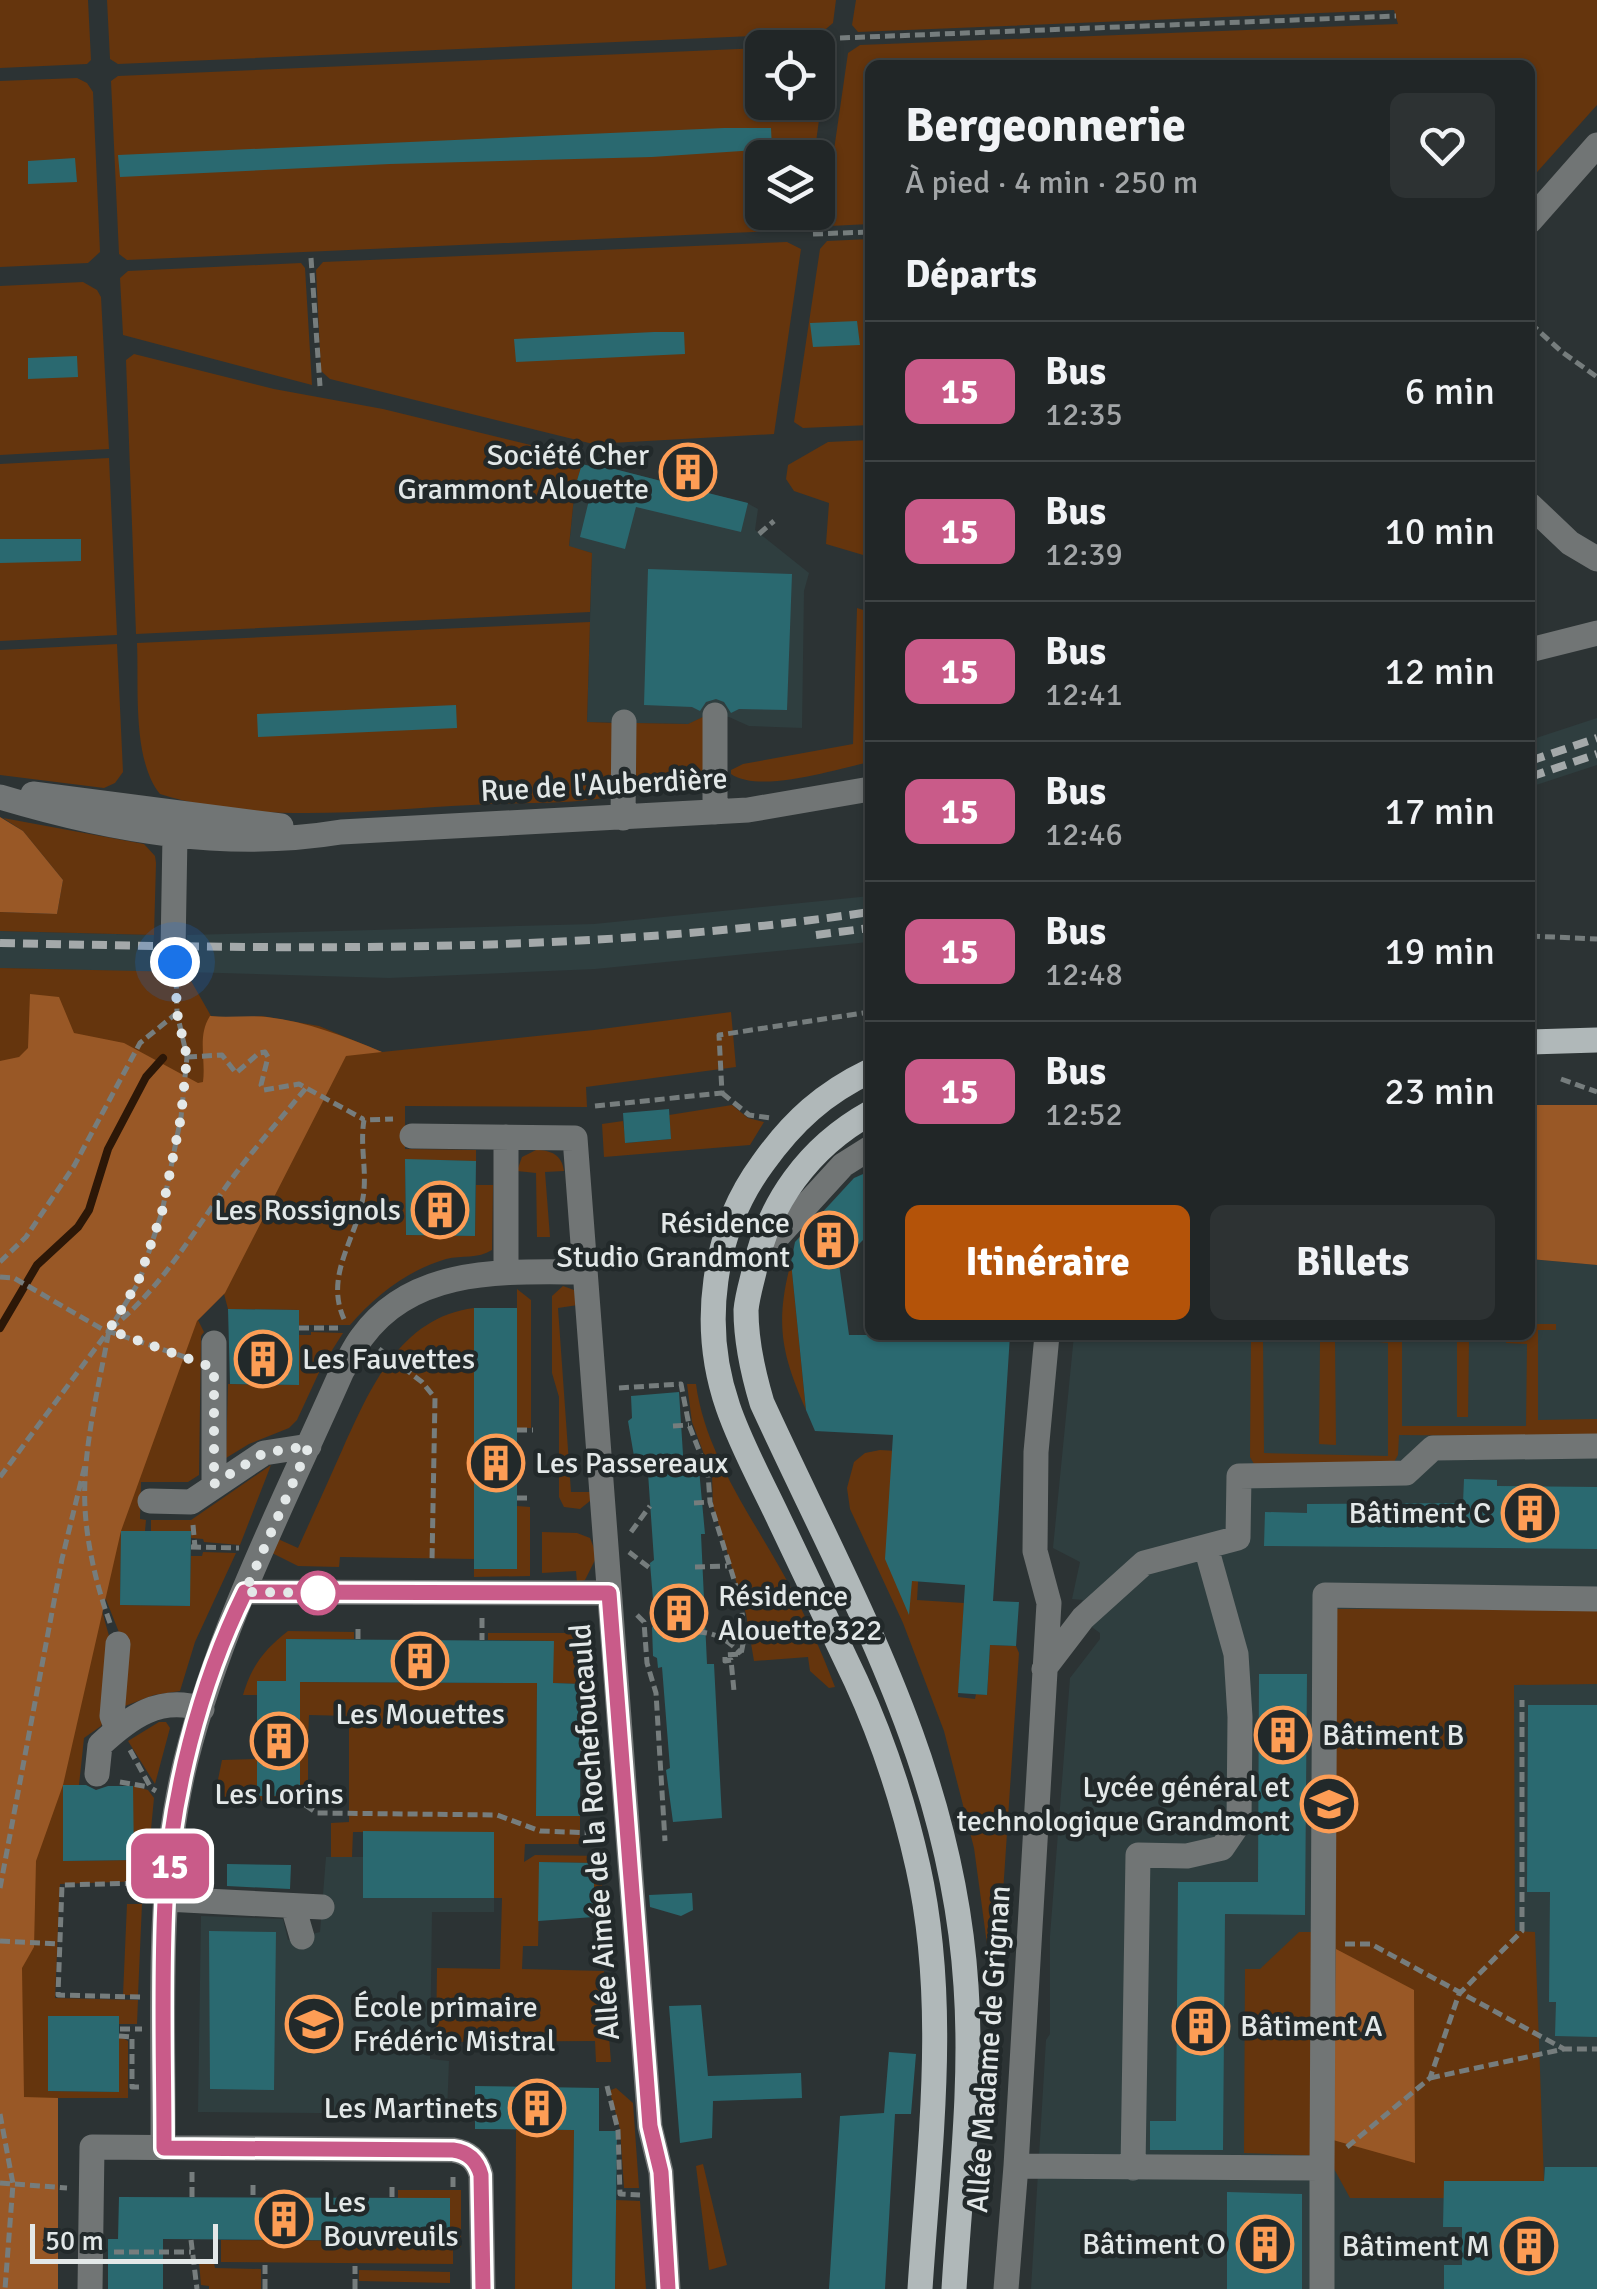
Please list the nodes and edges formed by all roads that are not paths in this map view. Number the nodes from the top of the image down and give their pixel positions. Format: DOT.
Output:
graph roads {
  1 [pos="1597,145"];
  2 [pos="1535,215"];
  3 [pos="1535,510"];
  4 [pos="1597,560"];
  5 [pos="1597,634"];
  6 [pos="1535,649"];
  7 [pos="715,716"];
  8 [pos="624,722"];
  9 [pos="865,790"];
  10 [pos="0,794"];
  11 [pos="715,812"];
  12 [pos="623,818"];
  13 [pos="340,832"];
  14 [pos="175,834"];
  15 [pos="173,951"];
  16 [pos="1597,1040"];
  17 [pos="1535,1042"];
  18 [pos="865,1073"];
  19 [pos="865,1116"];
  20 [pos="412,1136"];
  21 [pos="506,1138"];
  22 [pos="865,1151"];
  23 [pos="756,1260"];
  24 [pos="506,1272"];
  25 [pos="585,1272"];
  26 [pos="1046,1340"];
  27 [pos="214,1355"];
  28 [pos="309,1446"];
  29 [pos="1597,1446"];
  30 [pos="214,1484"];
  31 [pos="150,1501"];
  32 [pos="1206,1547"];
  33 [pos="245,1592"];
  34 [pos="609,1593"];
  35 [pos="1597,1599"];
  36 [pos="118,1644"];
  37 [pos="1044,1668"];
  38 [pos="202,1708"];
  39 [pos="117,1729"];
  40 [pos="108,1778"];
  41 [pos="157,1891"];
  42 [pos="292,1906"];
  43 [pos="322,1907"];
  44 [pos="302,1936"];
  45 [pos="164,2148"];
  46 [pos="1016,2166"];
  47 [pos="1133,2168"];
  48 [pos="1322,2168"];
  49 [pos="90,2289"];
  50 [pos="483,2289"];
  51 [pos="668,2289"];
  52 [pos="920,2289"];
  53 [pos="954,2289"];
  54 [pos="1006,2289"];
  55 [pos="1322,2289"];
  1 -- 2 [label="street"];
  3 -- 4 [label="street"];
  5 -- 6 [label="street"];
  7 -- 11 [label="street"];
  8 -- 12 [label="street"];
  9 -- 11 [label="street, Rue de l'Auberdière"];
  10 -- 13 [label="street, Rue de l'Auberdière"];
  10 -- 14 [label="street, Rue de l'Auberdière"];
  11 -- 12 [label="street, Rue de l'Auberdière"];
  12 -- 13 [label="street, Rue de l'Auberdière"];
  13 -- 14 [label="street, Rue de l'Auberdière"];
  14 -- 15 [label="street"];
  16 -- 17 [label="main road"];
  18 -- 52 [label="main road"];
  19 -- 23 [label="main road"];
  20 -- 21 [label="street, Allée Aimée de la Rochefoucauld"];
  21 -- 24 [label="street"];
  21 -- 25 [label="street, Allée Aimée de la Rochefoucauld"];
  22 -- 23 [label="street"];
  23 -- 53 [label="main road"];
  24 -- 25 [label="street"];
  24 -- 28 [label="street"];
  25 -- 34 [label="street, Allée Aimée de la Rochefoucauld"];
  26 -- 37 [label="street, Allée Madame de Grignan"];
  27 -- 30 [label="street"];
  28 -- 30 [label="street"];
  28 -- 33 [label="street"];
  29 -- 32 [label="street"];
  30 -- 31 [label="street"];
  32 -- 37 [label="street"];
  32 -- 47 [label="street"];
  33 -- 34 [label="street"];
  33 -- 38 [label="street"];
  34 -- 51 [label="street, Allée Aimée de la Rochefoucauld"];
  35 -- 48 [label="street"];
  36 -- 39 [label="street"];
  37 -- 46 [label="street, Allée Madame de Grignan"];
  38 -- 39 [label="street"];
  38 -- 41 [label="street"];
  39 -- 40 [label="street"];
  41 -- 42 [label="street"];
  41 -- 45 [label="street"];
  42 -- 43 [label="street"];
  42 -- 44 [label="street"];
  45 -- 49 [label="street"];
  45 -- 50 [label="street"];
  46 -- 47 [label="street"];
  46 -- 54 [label="street, Allée Madame de Grignan"];
  47 -- 48 [label="street"];
  48 -- 55 [label="street"];
}
